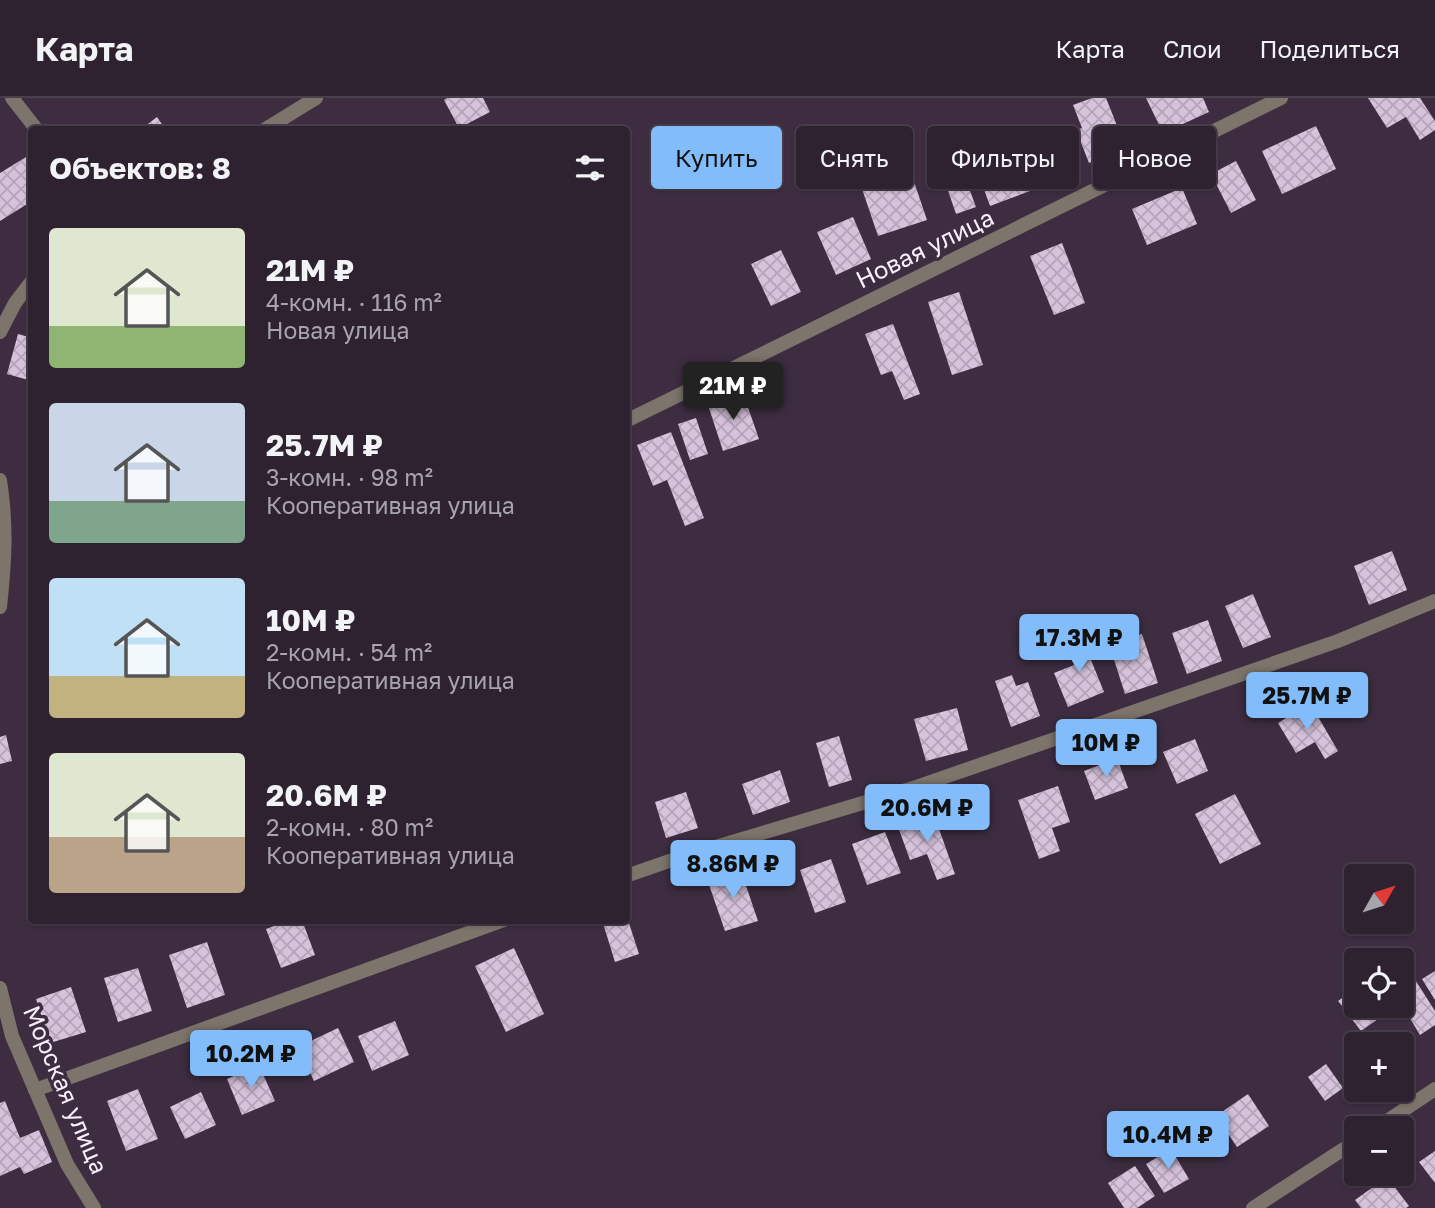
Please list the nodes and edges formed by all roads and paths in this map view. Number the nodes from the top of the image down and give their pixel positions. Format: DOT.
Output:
graph roads {
  1 [pos="12,98"];
  2 [pos="316,98"];
  3 [pos="1281,98"];
  4 [pos="34,126"];
  5 [pos="270,126"];
  6 [pos="28,286"];
  7 [pos="0,332"];
  8 [pos="630,419"];
  9 [pos="0,480"];
  10 [pos="1435,601"];
  11 [pos="0,607"];
  12 [pos="630,875"];
  13 [pos="493,924"];
  14 [pos="0,988"];
  15 [pos="1435,1089"];
  16 [pos="35,1090"];
  17 [pos="1394,1116"];
  18 [pos="1344,1149"];
  19 [pos="94,1208"];
  20 [pos="1253,1208"];
  1 -- 4 [label="street"];
  2 -- 5 [label="street"];
  3 -- 8 [label="street, Новая улица"];
  6 -- 7 [label="street"];
  9 -- 11 [label="street"];
  10 -- 12 [label="street"];
  13 -- 16 [label="street"];
  14 -- 16 [label="street, Морская улица"];
  15 -- 17 [label="street"];
  16 -- 19 [label="street, Морская улица"];
  18 -- 20 [label="street"];
}
